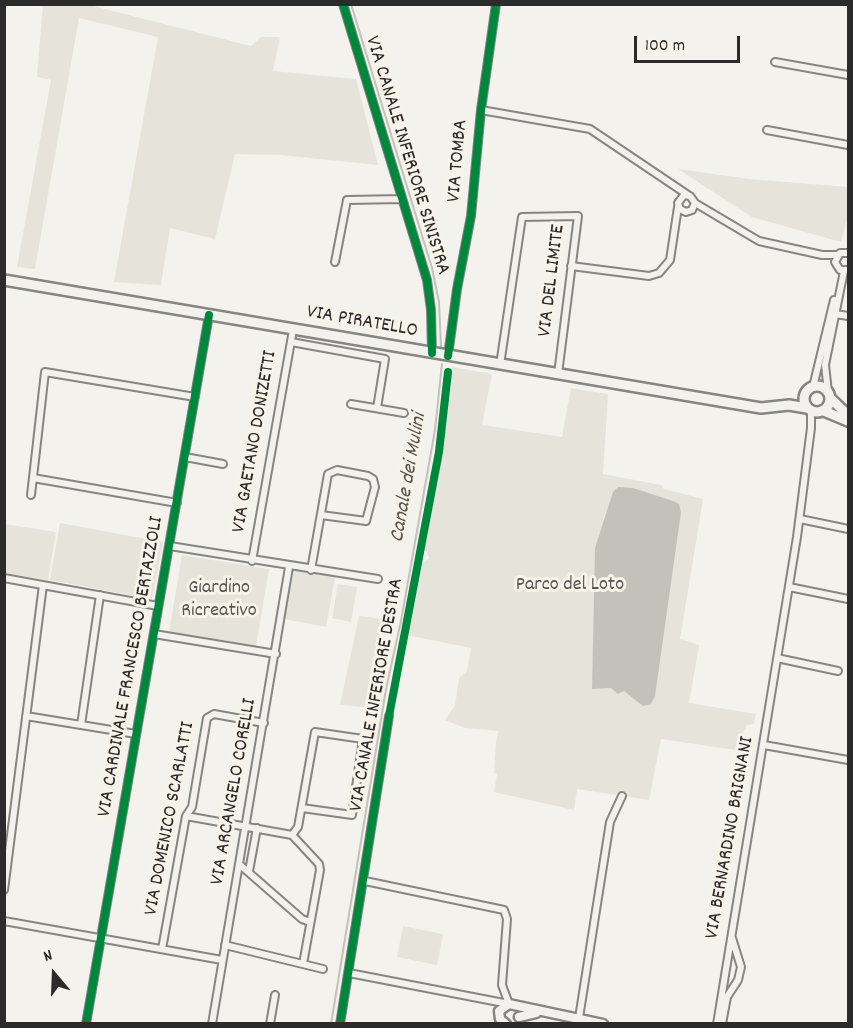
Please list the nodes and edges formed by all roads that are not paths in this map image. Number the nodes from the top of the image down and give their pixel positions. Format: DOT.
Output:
graph roads {
  1 [pos="343,4"];
  2 [pos="496,4"];
  3 [pos="775,62"];
  4 [pos="849,75"];
  5 [pos="481,110"];
  6 [pos="767,130"];
  7 [pos="849,145"];
  8 [pos="672,183"];
  9 [pos="688,195"];
  10 [pos="680,199"];
  11 [pos="402,200"];
  12 [pos="695,202"];
  13 [pos="678,207"];
  14 [pos="849,253"];
  15 [pos="822,255"];
  16 [pos="838,255"];
  17 [pos="335,262"];
  18 [pos="571,266"];
  19 [pos="842,269"];
  20 [pos="4,280"];
  21 [pos="835,314"];
  22 [pos="209,315"];
  23 [pos="849,316"];
  24 [pos="293,330"];
  25 [pos="291,342"];
  26 [pos="432,353"];
  27 [pos="448,356"];
  28 [pos="500,365"];
  29 [pos="558,374"];
  30 [pos="809,390"];
  31 [pos="829,395"];
  32 [pos="195,397"];
  33 [pos="351,404"];
  34 [pos="750,406"];
  35 [pos="377,408"];
  36 [pos="815,411"];
  37 [pos="404,413"];
  38 [pos="849,415"];
  39 [pos="849,421"];
  40 [pos="185,457"];
  41 [pos="223,464"];
  42 [pos="33,478"];
  43 [pos="31,495"];
  44 [pos="177,503"];
  45 [pos="321,515"];
  46 [pos="800,519"];
  47 [pos="849,529"];
  48 [pos="170,546"];
  49 [pos="252,561"];
  50 [pos="289,567"];
  51 [pos="311,570"];
  52 [pos="4,578"];
  53 [pos="378,579"];
  54 [pos="43,585"];
  55 [pos="789,587"];
  56 [pos="100,595"];
  57 [pos="849,599"];
  58 [pos="159,606"];
  59 [pos="154,634"];
  60 [pos="276,654"];
  61 [pos="777,658"];
  62 [pos="838,671"];
  63 [pos="26,716"];
  64 [pos="389,716"];
  65 [pos="264,723"];
  66 [pos="81,725"];
  67 [pos="136,734"];
  68 [pos="764,745"];
  69 [pos="849,760"];
  70 [pos="622,796"];
  71 [pos="302,808"];
  72 [pos="186,816"];
  73 [pos="246,826"];
  74 [pos="257,828"];
  75 [pos="291,836"];
  76 [pos="240,864"];
  77 [pos="249,871"];
  78 [pos="365,881"];
  79 [pos="4,890"];
  80 [pos="4,921"];
  81 [pos="310,922"];
  82 [pos="102,938"];
  83 [pos="732,938"];
  84 [pos="225,945"];
  85 [pos="162,949"];
  86 [pos="727,957"];
  87 [pos="738,957"];
  88 [pos="222,960"];
  89 [pos="303,964"];
  90 [pos="323,969"];
  91 [pos="349,973"];
  92 [pos="723,980"];
  93 [pos="734,986"];
  94 [pos="275,995"];
  95 [pos="488,999"];
  96 [pos="723,1001"];
  97 [pos="513,1005"];
  98 [pos="499,1011"];
  99 [pos="539,1012"];
  100 [pos="579,1018"];
  101 [pos="516,1020"];
  102 [pos="502,1022"];
  103 [pos="86,1023"];
  104 [pos="212,1023"];
  105 [pos="270,1023"];
  106 [pos="340,1023"];
  107 [pos="603,1023"];
  108 [pos="717,1023"];
  109 [pos="722,1023"];
  1 -- 11 [label="street, VIA CANALE INFERIORE SINISTRA"];
  2 -- 5 [label="street, VIA TOMBA"];
  3 -- 4 [label="street"];
  5 -- 8 [label="street"];
  5 -- 27 [label="street, VIA TOMBA"];
  6 -- 7 [label="street"];
  8 -- 9 [label="street"];
  8 -- 10 [label="street"];
  9 -- 10 [label="street"];
  9 -- 12 [label="street"];
  10 -- 13 [label="street"];
  11 -- 17 [label="street"];
  11 -- 26 [label="street, VIA CANALE INFERIORE SINISTRA"];
  12 -- 13 [label="street"];
  12 -- 15 [label="street"];
  13 -- 18 [label="street"];
  14 -- 16 [label="street"];
  15 -- 16 [label="street"];
  15 -- 19 [label="street"];
  16 -- 19 [label="street"];
  18 -- 28 [label="street, VIA DEL LIMITE"];
  18 -- 29 [label="street, VIA DEL LIMITE"];
  19 -- 21 [label="street"];
  19 -- 30 [label="street"];
  20 -- 22 [label="main road, VIA PIRATELLO"];
  21 -- 23 [label="street"];
  21 -- 31 [label="street"];
  22 -- 24 [label="main road, VIA PIRATELLO"];
  22 -- 32 [label="street, VIA CARDINALE FRANCESCO BERTAZZOLI"];
  24 -- 25 [label="street, VIA GAETANO DONIZETTI"];
  24 -- 26 [label="main road, VIA PIRATELLO"];
  25 -- 35 [label="street"];
  25 -- 49 [label="street, VIA GAETANO DONIZETTI"];
  26 -- 27 [label="main road, VIA PIRATELLO"];
  27 -- 28 [label="main road, VIA PIRATELLO"];
  28 -- 29 [label="main road, VIA PIRATELLO"];
  29 -- 34 [label="main road, VIA PIRATELLO"];
  30 -- 31 [label="main road"];
  30 -- 34 [label="main road, VIA PIRATELLO"];
  30 -- 36 [label="main road"];
  31 -- 36 [label="main road"];
  31 -- 38 [label="main road"];
  32 -- 40 [label="street, VIA CARDINALE FRANCESCO BERTAZZOLI"];
  32 -- 42 [label="street"];
  33 -- 35 [label="street"];
  34 -- 36 [label="main road, VIA PIRATELLO"];
  35 -- 37 [label="street"];
  36 -- 39 [label="main road, VIA PIRATELLO"];
  36 -- 46 [label="street, VIA BERNARDINO BRIGNANI"];
  40 -- 41 [label="street"];
  40 -- 44 [label="street, VIA CARDINALE FRANCESCO BERTAZZOLI"];
  42 -- 43 [label="street"];
  42 -- 44 [label="street"];
  44 -- 48 [label="street, VIA CARDINALE FRANCESCO BERTAZZOLI"];
  45 -- 45 [label="street"];
  45 -- 51 [label="street"];
  46 -- 47 [label="street"];
  46 -- 55 [label="street, VIA BERNARDINO BRIGNANI"];
  48 -- 49 [label="street"];
  48 -- 58 [label="street, VIA CARDINALE FRANCESCO BERTAZZOLI"];
  49 -- 50 [label="street"];
  50 -- 51 [label="street"];
  50 -- 60 [label="street, VIA ARCANGELO CORELLI"];
  51 -- 53 [label="street"];
  52 -- 54 [label="street"];
  54 -- 56 [label="street"];
  54 -- 63 [label="street"];
  55 -- 57 [label="street"];
  55 -- 61 [label="street, VIA BERNARDINO BRIGNANI"];
  56 -- 58 [label="street"];
  56 -- 66 [label="street"];
  58 -- 59 [label="street, VIA CARDINALE FRANCESCO BERTAZZOLI"];
  59 -- 60 [label="street"];
  59 -- 67 [label="street, VIA CARDINALE FRANCESCO BERTAZZOLI"];
  60 -- 65 [label="street, VIA ARCANGELO CORELLI"];
  61 -- 62 [label="street"];
  61 -- 68 [label="street, VIA BERNARDINO BRIGNANI"];
  63 -- 66 [label="street"];
  63 -- 79 [label="street"];
  64 -- 78 [label="street, VIA CANALE INFERIORE DESTRA"];
  65 -- 72 [label="street, VIA DOMENICO SCARLATTI"];
  65 -- 73 [label="street, VIA ARCANGELO CORELLI"];
  66 -- 67 [label="street"];
  67 -- 82 [label="street, VIA CARDINALE FRANCESCO BERTAZZOLI"];
  68 -- 69 [label="street"];
  68 -- 83 [label="street, VIA BERNARDINO BRIGNANI"];
  70 -- 100 [label="street"];
  71 -- 71 [label="street"];
  71 -- 75 [label="street"];
  72 -- 73 [label="street"];
  72 -- 85 [label="street, VIA DOMENICO SCARLATTI"];
  73 -- 74 [label="street"];
  73 -- 76 [label="street, VIA ARCANGELO CORELLI"];
  74 -- 75 [label="street"];
  74 -- 77 [label="street, VIA ARCANGELO CORELLI"];
  75 -- 81 [label="street"];
  76 -- 77 [label="street"];
  76 -- 84 [label="street, VIA ARCANGELO CORELLI"];
  77 -- 81 [label="street"];
  78 -- 91 [label="street, VIA CANALE INFERIORE DESTRA"];
  78 -- 97 [label="street"];
  80 -- 82 [label="street"];
  81 -- 89 [label="street"];
  82 -- 85 [label="street"];
  82 -- 103 [label="street, VIA CARDINALE FRANCESCO BERTAZZOLI"];
  83 -- 86 [label="street, VIA BERNARDINO BRIGNANI"];
  83 -- 87 [label="street"];
  84 -- 88 [label="street, VIA ARCANGELO CORELLI"];
  84 -- 89 [label="street"];
  85 -- 88 [label="street"];
  86 -- 87 [label="street"];
  86 -- 92 [label="street, VIA BERNARDINO BRIGNANI"];
  87 -- 93 [label="street"];
  88 -- 104 [label="street, VIA ARCANGELO CORELLI"];
  89 -- 90 [label="street"];
  91 -- 95 [label="street"];
  91 -- 106 [label="street, VIA CANALE INFERIORE DESTRA"];
  92 -- 93 [label="street"];
  92 -- 96 [label="street, VIA BERNARDINO BRIGNANI"];
  93 -- 96 [label="street"];
  94 -- 105 [label="street"];
  95 -- 97 [label="street"];
  95 -- 98 [label="street"];
  96 -- 108 [label="street, VIA BERNARDINO BRIGNANI"];
  96 -- 109 [label="street"];
  97 -- 98 [label="street"];
  97 -- 99 [label="street"];
  97 -- 101 [label="street"];
  98 -- 102 [label="street"];
  99 -- 100 [label="street"];
  99 -- 101 [label="street"];
  100 -- 107 [label="street"];
}
